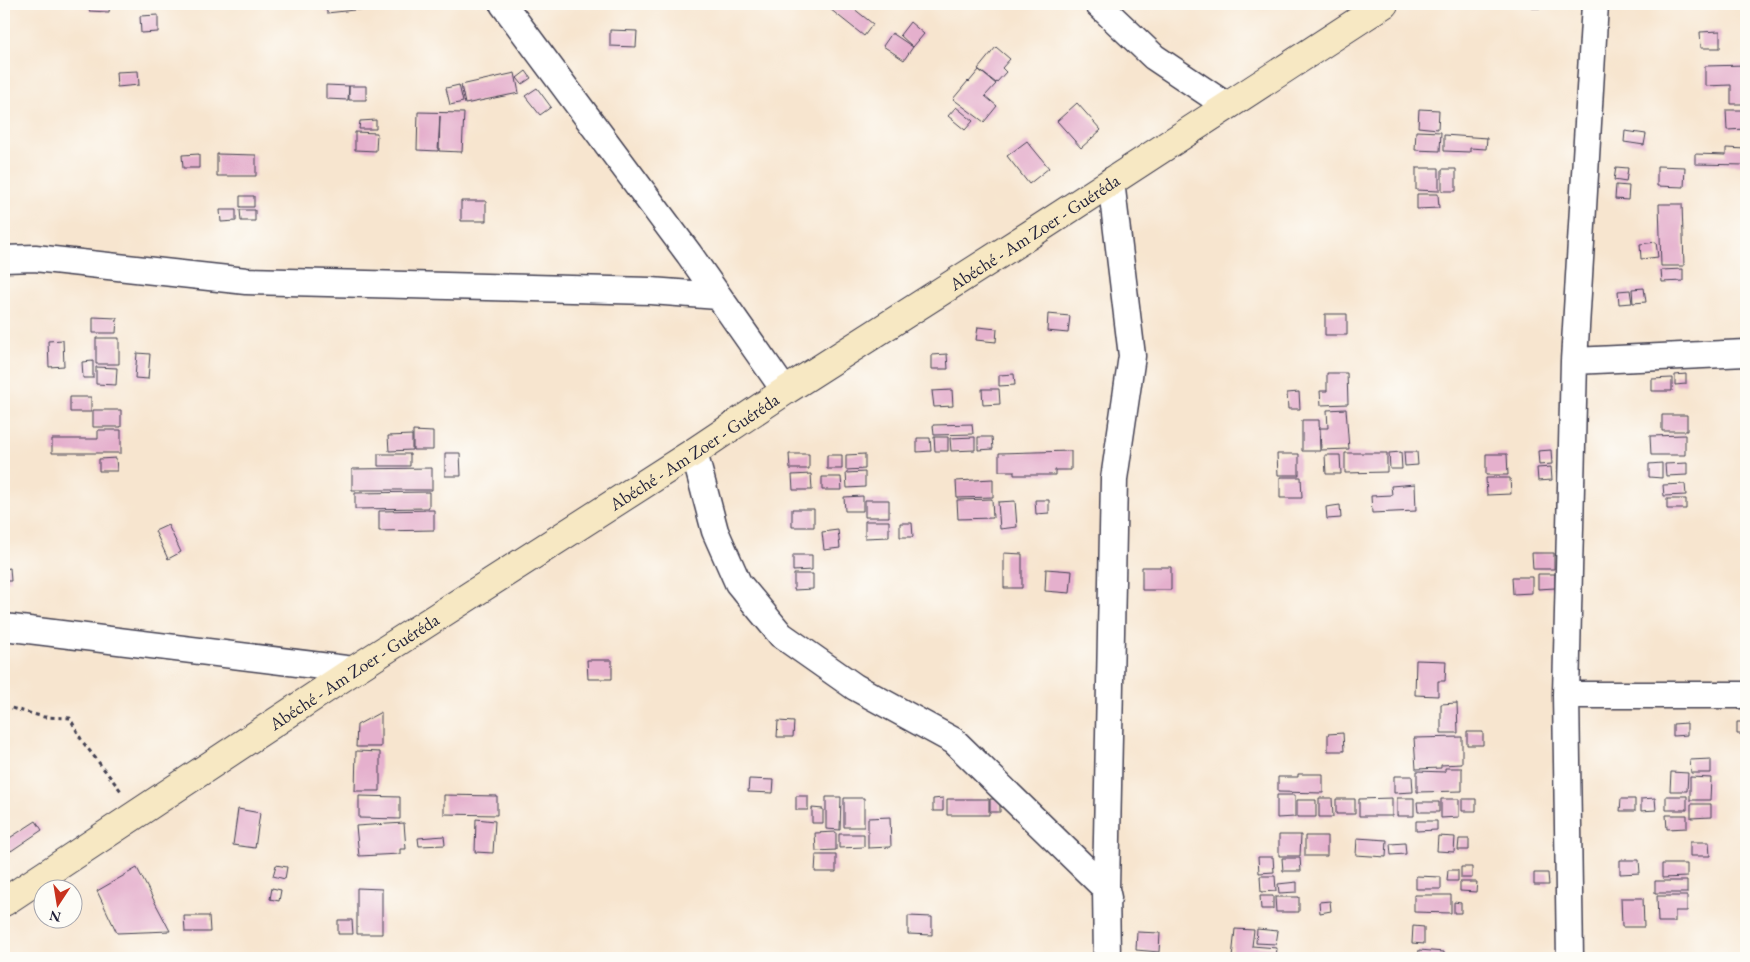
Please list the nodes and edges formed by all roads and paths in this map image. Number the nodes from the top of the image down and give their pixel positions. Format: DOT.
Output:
graph roads {
  1 [pos="503,4"];
  2 [pos="1098,4"];
  3 [pos="1384,4"];
  4 [pos="1595,4"];
  5 [pos="1227,106"];
  6 [pos="1111,181"];
  7 [pos="4,259"];
  8 [pos="718,296"];
  9 [pos="1746,353"];
  10 [pos="1574,361"];
  11 [pos="785,391"];
  12 [pos="694,452"];
  13 [pos="4,627"];
  14 [pos="354,670"];
  15 [pos="1566,695"];
  16 [pos="1746,695"];
  17 [pos="4,706"];
  18 [pos="138,813"];
  19 [pos="1106,889"];
  20 [pos="4,902"];
  21 [pos="1107,958"];
  22 [pos="1118,958"];
  23 [pos="1570,958"];
  1 -- 8 [label="street"];
  2 -- 5 [label="street"];
  3 -- 5 [label="main road, Abéché - Am Zoer - Guéréda"];
  4 -- 10 [label="street"];
  5 -- 6 [label="main road, Abéché - Am Zoer - Guéréda"];
  6 -- 11 [label="main road, Abéché - Am Zoer - Guéréda"];
  6 -- 19 [label="street"];
  7 -- 8 [label="street"];
  8 -- 11 [label="street"];
  9 -- 10 [label="street"];
  10 -- 15 [label="street"];
  11 -- 12 [label="main road, Abéché - Am Zoer - Guéréda"];
  12 -- 14 [label="main road, Abéché - Am Zoer - Guéréda"];
  12 -- 19 [label="street"];
  13 -- 14 [label="street"];
  14 -- 18 [label="main road, Abéché - Am Zoer - Guéréda"];
  15 -- 16 [label="street"];
  15 -- 23 [label="street"];
  17 -- 18 [label="path"];
  18 -- 20 [label="main road, Abéché - Am Zoer - Guéréda"];
  19 -- 21 [label="street"];
  19 -- 22 [label="street"];
}
